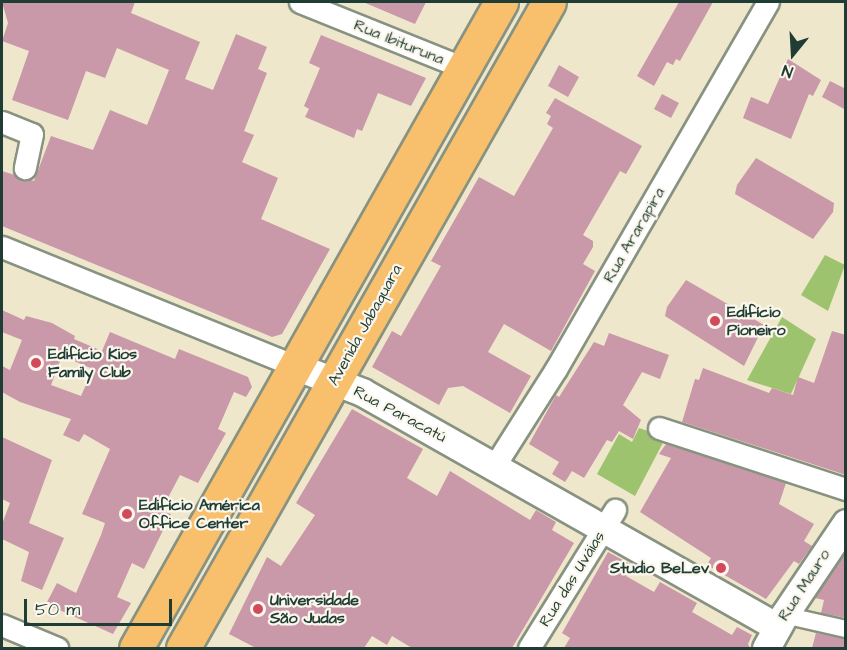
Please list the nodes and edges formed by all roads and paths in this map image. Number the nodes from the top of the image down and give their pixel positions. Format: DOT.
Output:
graph roads {
  1 [pos="300,2"];
  2 [pos="501,2"];
  3 [pos="549,2"];
  4 [pos="768,2"];
  5 [pos="464,68"];
  6 [pos="2,122"];
  7 [pos="26,168"];
  8 [pos="2,247"];
  9 [pos="295,366"];
  10 [pos="335,379"];
  11 [pos="659,428"];
  12 [pos="495,465"];
  13 [pos="846,489"];
  14 [pos="610,519"];
  15 [pos="846,523"];
  16 [pos="2,625"];
  17 [pos="846,629"];
  18 [pos="776,630"];
  19 [pos="57,648"];
  20 [pos="136,648"];
  21 [pos="183,648"];
  22 [pos="530,648"];
  1 -- 5 [label="street, Rua Ibituruna"];
  2 -- 5 [label="main road"];
  3 -- 10 [label="main road, Avenida Jabaquara"];
  4 -- 12 [label="street, Rua Ararapira"];
  5 -- 9 [label="main road"];
  6 -- 7 [label="street"];
  8 -- 9 [label="street, Rua Paracatú"];
  9 -- 10 [label="street, Rua Paracatú"];
  9 -- 20 [label="main road"];
  10 -- 12 [label="street, Rua Paracatú"];
  10 -- 21 [label="main road, Avenida Jabaquara"];
  11 -- 13 [label="street"];
  12 -- 14 [label="street, Rua Paracatú"];
  14 -- 18 [label="street, Rua Paracatú"];
  14 -- 22 [label="street, Rua das Uváias"];
  15 -- 18 [label="street, Rua Mauro"];
  16 -- 19 [label="street"];
  17 -- 18 [label="street"];
}
